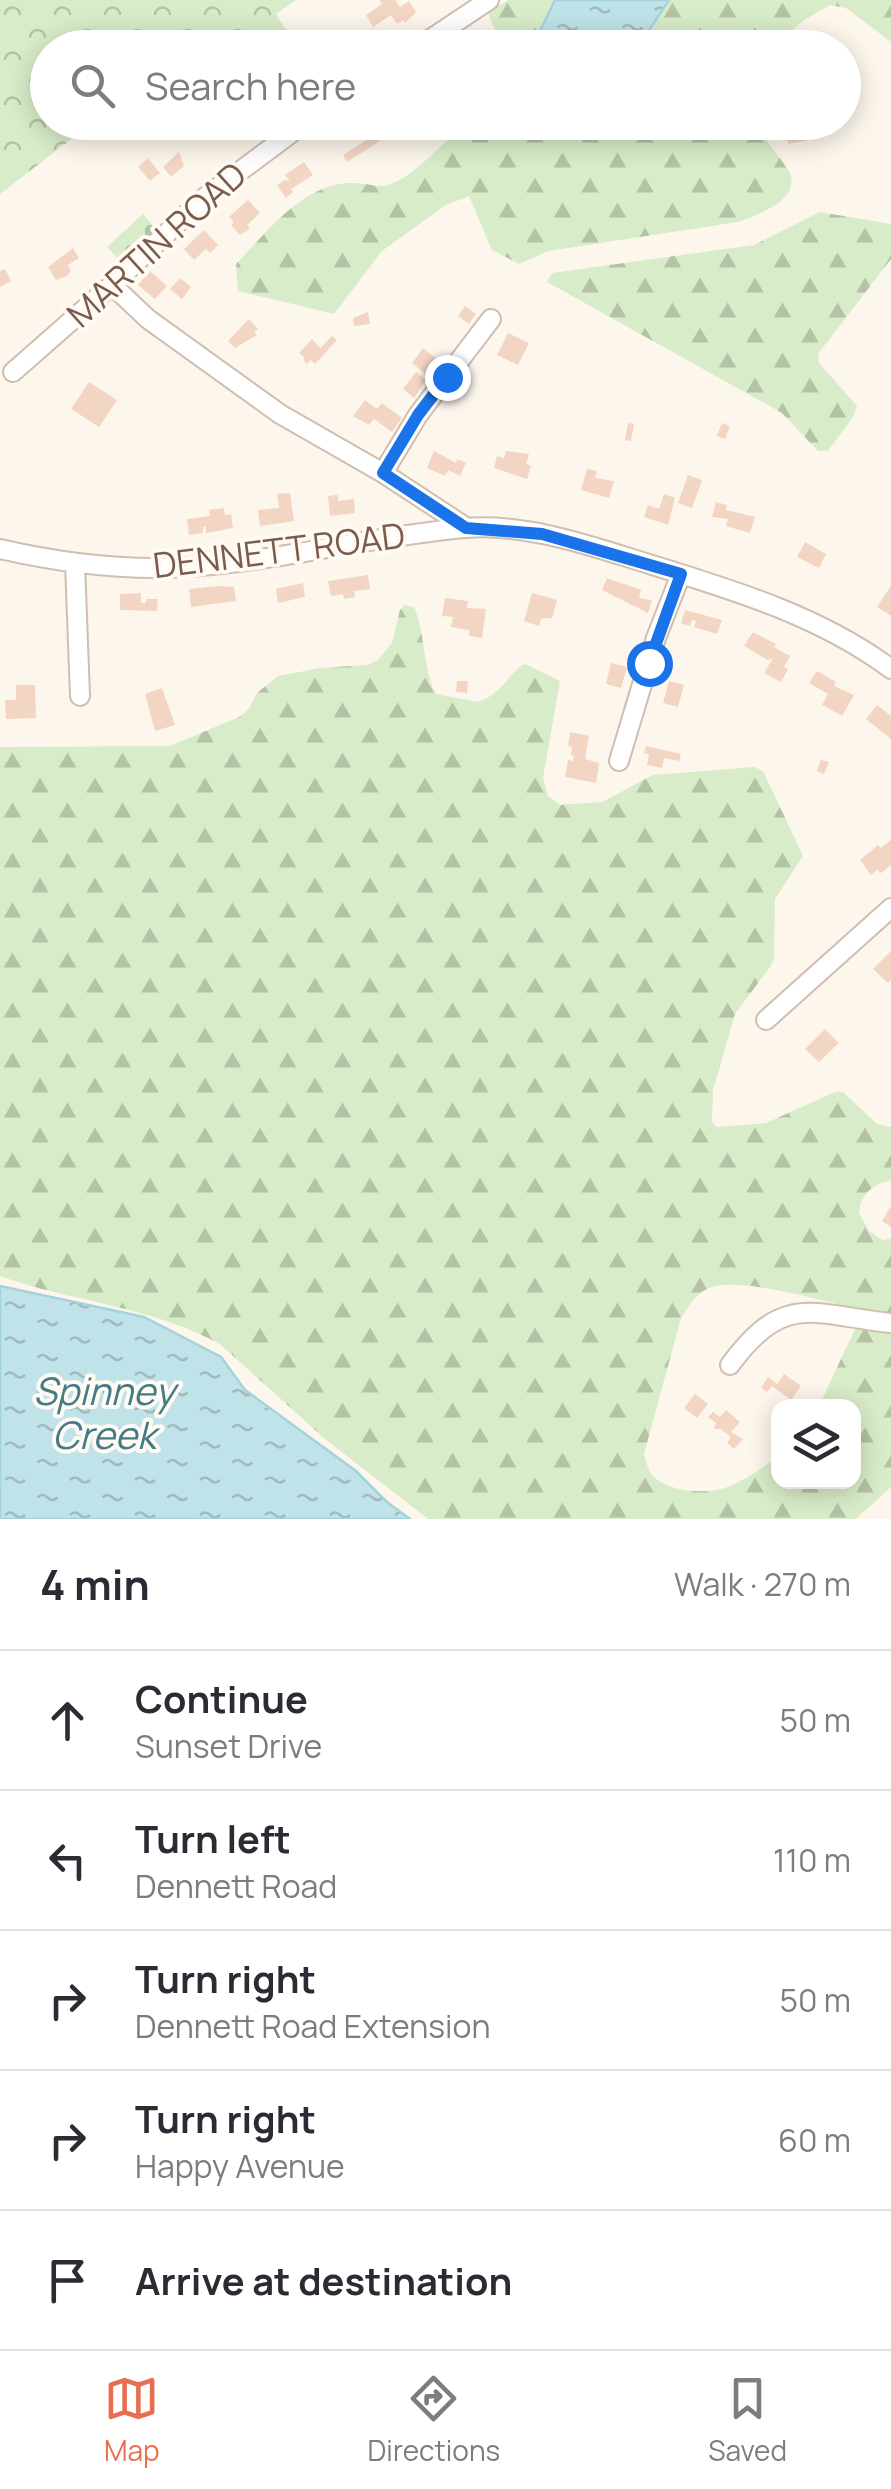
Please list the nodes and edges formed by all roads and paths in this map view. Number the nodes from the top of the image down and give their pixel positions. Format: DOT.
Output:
graph roads {
  1 [pos="489,0"];
  2 [pos="444,30"];
  3 [pos="282,140"];
  4 [pos="112,286"];
  5 [pos="490,319"];
  6 [pos="12,372"];
  7 [pos="383,473"];
  8 [pos="466,528"];
  9 [pos="0,549"];
  10 [pos="75,563"];
  11 [pos="681,574"];
  12 [pos="891,669"];
  13 [pos="80,696"];
  14 [pos="620,761"];
  15 [pos="891,908"];
  16 [pos="766,1020"];
  17 [pos="891,1323"];
  18 [pos="730,1366"];
  1 -- 2 [label="street"];
  3 -- 4 [label="street, MARTIN ROAD"];
  4 -- 6 [label="street, MARTIN ROAD"];
  4 -- 7 [label="street"];
  5 -- 7 [label="street"];
  7 -- 8 [label="street"];
  8 -- 10 [label="street, DENNETT ROAD"];
  8 -- 11 [label="street, DENNETT ROAD"];
  9 -- 10 [label="street, DENNETT ROAD"];
  10 -- 13 [label="street"];
  11 -- 12 [label="street, DENNETT ROAD"];
  11 -- 14 [label="street"];
  15 -- 16 [label="street"];
  17 -- 18 [label="street"];
}
